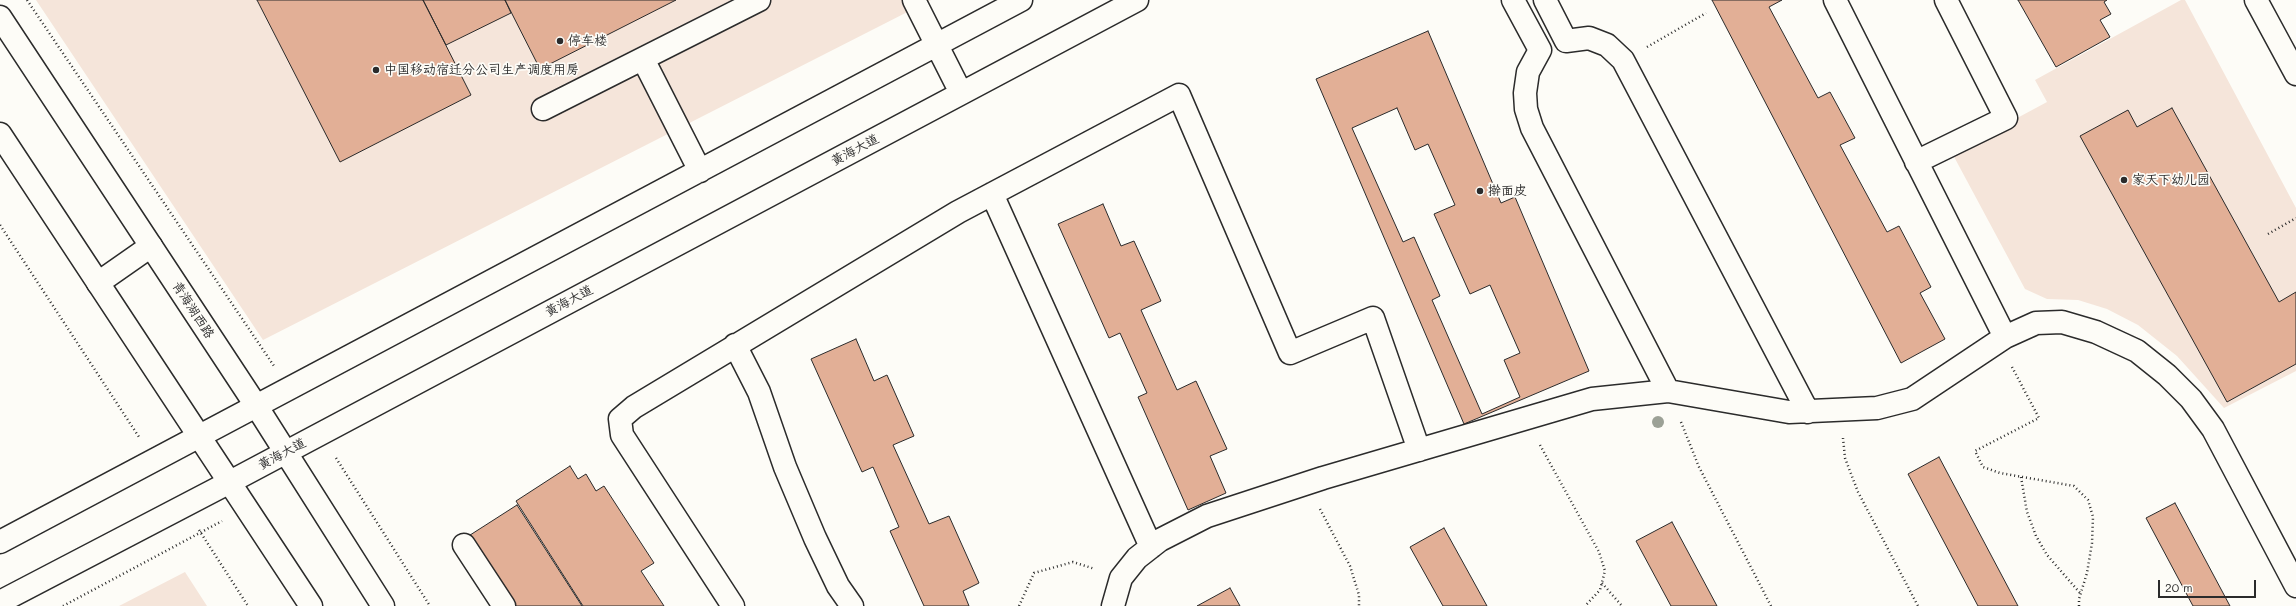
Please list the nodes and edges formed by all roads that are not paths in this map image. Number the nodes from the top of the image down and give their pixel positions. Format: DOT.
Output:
graph roads {
  1 [pos="759,0"];
  2 [pos="914,0"];
  3 [pos="1021,0"];
  4 [pos="1137,0"];
  5 [pos="1513,0"];
  6 [pos="1545,0"];
  7 [pos="1834,0"];
  8 [pos="1946,0"];
  9 [pos="2256,0"];
  10 [pos="0,17"];
  11 [pos="937,45"];
  12 [pos="643,58"];
  13 [pos="2296,74"];
  14 [pos="961,93"];
  15 [pos="543,109"];
  16 [pos="0,134"];
  17 [pos="1916,162"];
  18 [pos="700,170"];
  19 [pos="992,194"];
  20 [pos="151,246"];
  21 [pos="98,283"];
  22 [pos="2002,340"];
  23 [pos="736,346"];
  24 [pos="1668,391"];
  25 [pos="256,407"];
  26 [pos="1808,412"];
  27 [pos="200,436"];
  28 [pos="1419,450"];
  29 [pos="285,452"];
  30 [pos="230,482"];
  31 [pos="0,542"];
  32 [pos="464,545"];
  33 [pos="1151,548"];
  34 [pos="2296,586"];
  35 [pos="0,602"];
  36 [pos="311,606"];
  37 [pos="383,606"];
  38 [pos="504,606"];
  39 [pos="733,606"];
  40 [pos="852,606"];
  41 [pos="1113,606"];
  1 -- 12 [label="street"];
  2 -- 11 [label="street"];
  3 -- 11 [label="street"];
  4 -- 14 [label="street, 黄海大道"];
  5 -- 24 [label="street"];
  6 -- 26 [label="street"];
  7 -- 17 [label="street"];
  8 -- 17 [label="street"];
  9 -- 13 [label="street"];
  10 -- 20 [label="street, 青海湖西路"];
  11 -- 14 [label="street"];
  11 -- 18 [label="street"];
  12 -- 15 [label="street"];
  12 -- 18 [label="street"];
  14 -- 29 [label="street, 黄海大道"];
  16 -- 21 [label="street"];
  17 -- 22 [label="street"];
  18 -- 25 [label="street"];
  19 -- 23 [label="street"];
  19 -- 28 [label="street"];
  19 -- 33 [label="street"];
  20 -- 21 [label="street"];
  20 -- 25 [label="street, 青海湖西路"];
  21 -- 27 [label="street"];
  22 -- 26 [label="street"];
  22 -- 34 [label="street"];
  23 -- 39 [label="street"];
  23 -- 40 [label="street"];
  24 -- 26 [label="street"];
  24 -- 28 [label="street"];
  25 -- 27 [label="street"];
  25 -- 29 [label="street, 青海湖西路"];
  27 -- 30 [label="street"];
  27 -- 31 [label="street"];
  28 -- 33 [label="street"];
  29 -- 30 [label="street, 黄海大道"];
  29 -- 37 [label="street, 青海湖西路"];
  30 -- 35 [label="street, 黄海大道"];
  30 -- 36 [label="street"];
  32 -- 38 [label="street"];
  33 -- 41 [label="street"];
}
